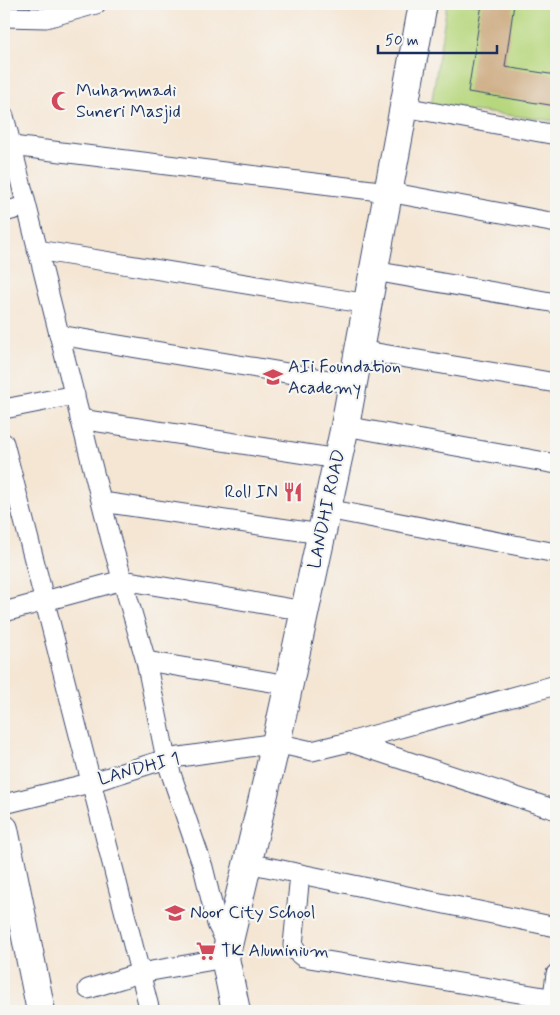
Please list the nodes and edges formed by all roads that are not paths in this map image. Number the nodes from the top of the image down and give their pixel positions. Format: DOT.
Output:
graph roads {
  1 [pos="96,4"];
  2 [pos="423,4"];
  3 [pos="44,11"];
  4 [pos="4,17"];
  5 [pos="404,107"];
  6 [pos="4,116"];
  7 [pos="556,135"];
  8 [pos="12,146"];
  9 [pos="388,192"];
  10 [pos="26,206"];
  11 [pos="4,212"];
  12 [pos="556,223"];
  13 [pos="37,250"];
  14 [pos="374,271"];
  15 [pos="556,303"];
  16 [pos="368,304"];
  17 [pos="59,335"];
  18 [pos="360,350"];
  19 [pos="556,383"];
  20 [pos="353,384"];
  21 [pos="74,395"];
  22 [pos="4,409"];
  23 [pos="80,419"];
  24 [pos="345,426"];
  25 [pos="4,443"];
  26 [pos="338,459"];
  27 [pos="556,464"];
  28 [pos="102,502"];
  29 [pos="324,522"];
  30 [pos="556,553"];
  31 [pos="123,580"];
  32 [pos="44,601"];
  33 [pos="305,611"];
  34 [pos="4,612"];
  35 [pos="146,661"];
  36 [pos="289,685"];
  37 [pos="556,685"];
  38 [pos="349,742"];
  39 [pos="276,743"];
  40 [pos="166,759"];
  41 [pos="90,783"];
  42 [pos="4,804"];
  43 [pos="556,810"];
  44 [pos="4,828"];
  45 [pos="248,863"];
  46 [pos="300,874"];
  47 [pos="11,899"];
  48 [pos="556,927"];
  49 [pos="227,952"];
  50 [pos="140,974"];
  51 [pos="556,974"];
  52 [pos="88,989"];
  53 [pos="553,1003"];
  54 [pos="40,1011"];
  55 [pos="150,1011"];
  56 [pos="236,1011"];
  1 -- 3 [label="street"];
  2 -- 5 [label="main road, LANDHI ROAD"];
  3 -- 4 [label="street"];
  5 -- 7 [label="street"];
  5 -- 9 [label="main road, LANDHI ROAD"];
  6 -- 8 [label="street"];
  8 -- 9 [label="street"];
  8 -- 10 [label="street"];
  9 -- 12 [label="street"];
  9 -- 14 [label="main road, LANDHI ROAD"];
  10 -- 11 [label="street"];
  10 -- 13 [label="street"];
  13 -- 16 [label="street"];
  13 -- 17 [label="street"];
  14 -- 15 [label="street"];
  14 -- 16 [label="main road, LANDHI ROAD"];
  16 -- 18 [label="main road, LANDHI ROAD"];
  17 -- 20 [label="street"];
  17 -- 21 [label="street"];
  18 -- 19 [label="street"];
  18 -- 20 [label="main road, LANDHI ROAD"];
  20 -- 24 [label="main road, LANDHI ROAD"];
  21 -- 22 [label="street"];
  21 -- 23 [label="street"];
  23 -- 26 [label="street"];
  23 -- 28 [label="street"];
  24 -- 26 [label="main road, LANDHI ROAD"];
  24 -- 27 [label="street"];
  25 -- 32 [label="street"];
  26 -- 29 [label="main road, LANDHI ROAD"];
  28 -- 29 [label="street"];
  28 -- 31 [label="street"];
  29 -- 30 [label="street"];
  29 -- 33 [label="main road, LANDHI ROAD"];
  31 -- 32 [label="street"];
  31 -- 33 [label="street"];
  31 -- 35 [label="street"];
  32 -- 34 [label="street"];
  32 -- 41 [label="street"];
  33 -- 36 [label="main road, LANDHI ROAD"];
  35 -- 36 [label="street"];
  35 -- 40 [label="street"];
  36 -- 39 [label="main road, LANDHI ROAD"];
  37 -- 38 [label="street"];
  38 -- 39 [label="street"];
  38 -- 43 [label="street"];
  39 -- 40 [label="street, LANDHI 1"];
  39 -- 45 [label="main road, LANDHI ROAD"];
  40 -- 41 [label="street, LANDHI 1"];
  40 -- 49 [label="street"];
  41 -- 42 [label="street, LANDHI 1"];
  41 -- 50 [label="street"];
  44 -- 47 [label="main road"];
  45 -- 46 [label="street"];
  45 -- 49 [label="main road, LANDHI ROAD"];
  46 -- 48 [label="street"];
  46 -- 53 [label="street"];
  47 -- 54 [label="main road"];
  49 -- 50 [label="street"];
  49 -- 56 [label="main road, LANDHI ROAD"];
  50 -- 52 [label="street"];
  50 -- 55 [label="street"];
  51 -- 53 [label="street"];
}
